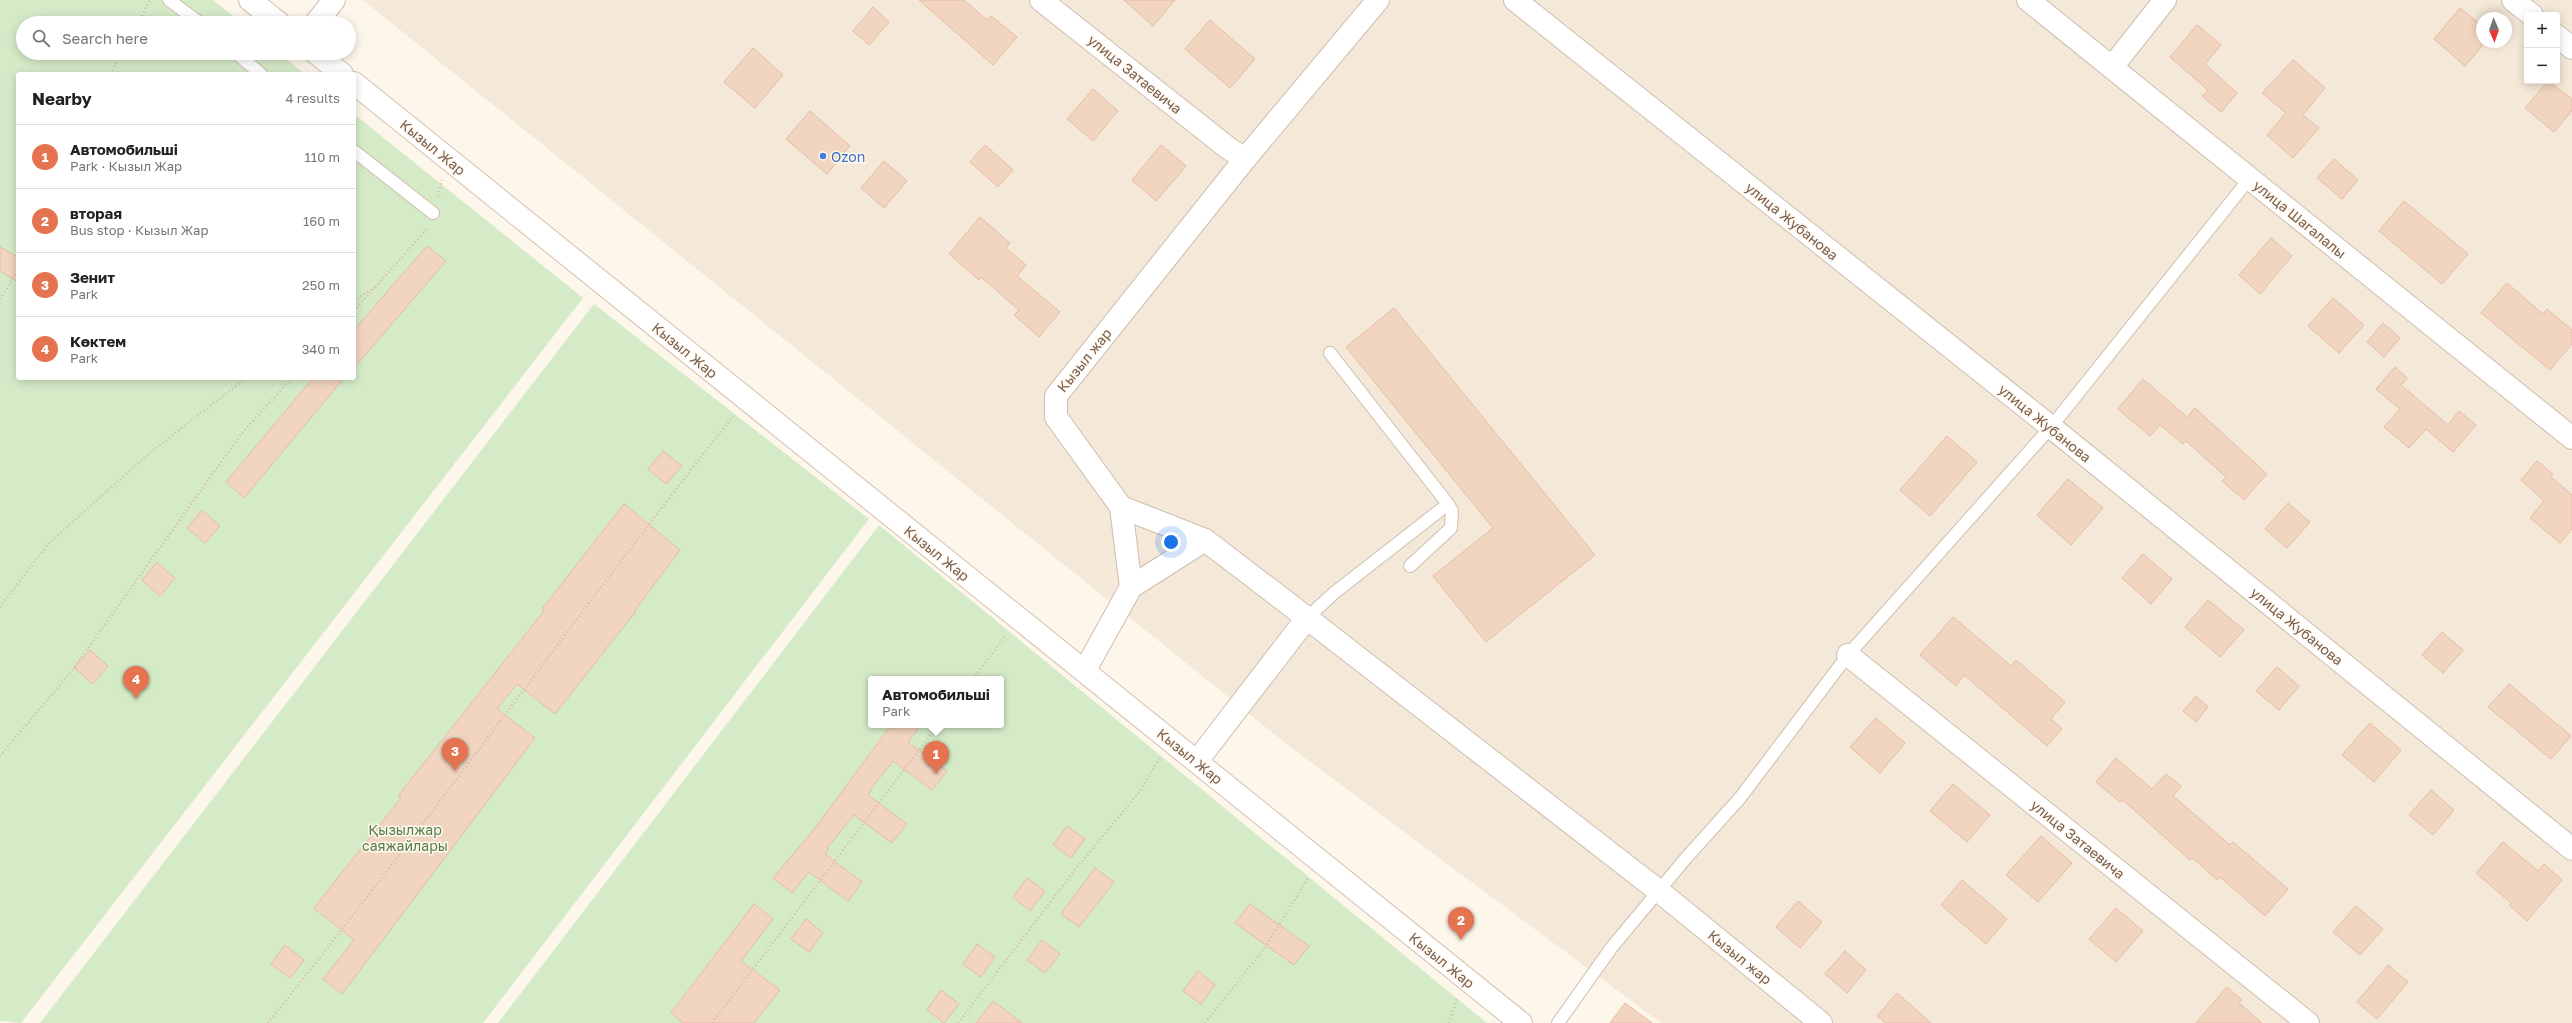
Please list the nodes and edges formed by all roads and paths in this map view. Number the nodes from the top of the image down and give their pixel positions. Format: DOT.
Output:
graph roads {
  1 [pos="150,0"];
  2 [pos="170,0"];
  3 [pos="250,0"];
  4 [pos="334,0"];
  5 [pos="1041,0"];
  6 [pos="1378,0"];
  7 [pos="1515,0"];
  8 [pos="2028,0"];
  9 [pos="2165,0"];
  10 [pos="2513,0"];
  11 [pos="2528,12"];
  12 [pos="142,16"];
  13 [pos="191,16"];
  14 [pos="270,16"];
  15 [pos="321,16"];
  16 [pos="2560,38"];
  17 [pos="2572,48"];
  18 [pos="118,60"];
  19 [pos="244,60"];
  20 [pos="325,60"];
  21 [pos="2112,67"];
  22 [pos="111,72"];
  23 [pos="259,72"];
  24 [pos="340,72"];
  25 [pos="356,85"];
  26 [pos="356,154"];
  27 [pos="1236,154"];
  28 [pos="446,158"];
  29 [pos="2250,178"];
  30 [pos="433,212"];
  31 [pos="16,273"];
  32 [pos="378,284"];
  33 [pos="0,299"];
  34 [pos="356,300"];
  35 [pos="356,309"];
  36 [pos="1330,353"];
  37 [pos="243,380"];
  38 [pos="290,380"];
  39 [pos="747,399"];
  40 [pos="2051,427"];
  41 [pos="2572,438"];
  42 [pos="1448,504"];
  43 [pos="1121,507"];
  44 [pos="1205,540"];
  45 [pos="1410,566"];
  46 [pos="1131,587"];
  47 [pos="0,607"];
  48 [pos="1018,618"];
  49 [pos="1307,618"];
  50 [pos="1848,655"];
  51 [pos="1085,670"];
  52 [pos="975,676"];
  53 [pos="936,728"];
  54 [pos="1169,740"];
  55 [pos="0,756"];
  56 [pos="1196,761"];
  57 [pos="2572,849"];
  58 [pos="1320,861"];
  59 [pos="1660,892"];
  60 [pos="268,1023"];
  61 [pos="712,1023"];
  62 [pos="958,1023"];
  63 [pos="1206,1023"];
  64 [pos="1520,1023"];
  65 [pos="1558,1023"];
  66 [pos="1821,1023"];
  67 [pos="2308,1023"];
  1 -- 12 [label="path"];
  2 -- 13 [label="lane"];
  3 -- 14 [label="street"];
  4 -- 15 [label="street"];
  5 -- 27 [label="street, улица Затаевича"];
  6 -- 27 [label="street, Кызыл жар"];
  7 -- 40 [label="street, улица Жубанова"];
  8 -- 21 [label="street, улица Шагалалы"];
  9 -- 21 [label="street"];
  10 -- 11 [label="street"];
  16 -- 17 [label="street"];
  18 -- 22 [label="path"];
  19 -- 23 [label="lane"];
  20 -- 24 [label="street"];
  21 -- 29 [label="street, улица Шагалалы"];
  25 -- 28 [label="street, Кызыл Жар"];
  26 -- 30 [label="lane"];
  27 -- 43 [label="street, Кызыл жар"];
  28 -- 30 [label="path"];
  28 -- 39 [label="street, Кызыл Жар"];
  29 -- 40 [label="lane"];
  29 -- 41 [label="street, улица Шагалалы"];
  30 -- 32 [label="path"];
  31 -- 33 [label="path"];
  32 -- 34 [label="path"];
  32 -- 35 [label="path"];
  36 -- 42 [label="lane"];
  37 -- 47 [label="path"];
  38 -- 55 [label="path"];
  39 -- 48 [label="street, Кызыл Жар"];
  39 -- 60 [label="path"];
  40 -- 50 [label="lane"];
  40 -- 57 [label="street, улица Жубанова"];
  42 -- 45 [label="lane"];
  42 -- 49 [label="lane"];
  43 -- 44 [label="street, Кызыл жар"];
  43 -- 46 [label="street, Кызыл жар"];
  44 -- 46 [label="street"];
  44 -- 49 [label="street, Кызыл жар"];
  46 -- 51 [label="street"];
  48 -- 51 [label="street, Кызыл Жар"];
  48 -- 52 [label="path"];
  49 -- 56 [label="street"];
  49 -- 59 [label="street, Кызыл жар"];
  50 -- 59 [label="lane"];
  50 -- 67 [label="street, улица Затаевича"];
  51 -- 54 [label="street, Кызыл Жар"];
  53 -- 61 [label="path"];
  54 -- 56 [label="street, Кызыл Жар"];
  54 -- 62 [label="path"];
  56 -- 58 [label="street, Кызыл Жар"];
  58 -- 63 [label="path"];
  58 -- 64 [label="street, Кызыл Жар"];
  59 -- 65 [label="lane"];
  59 -- 66 [label="street, Кызыл жар"];
}
